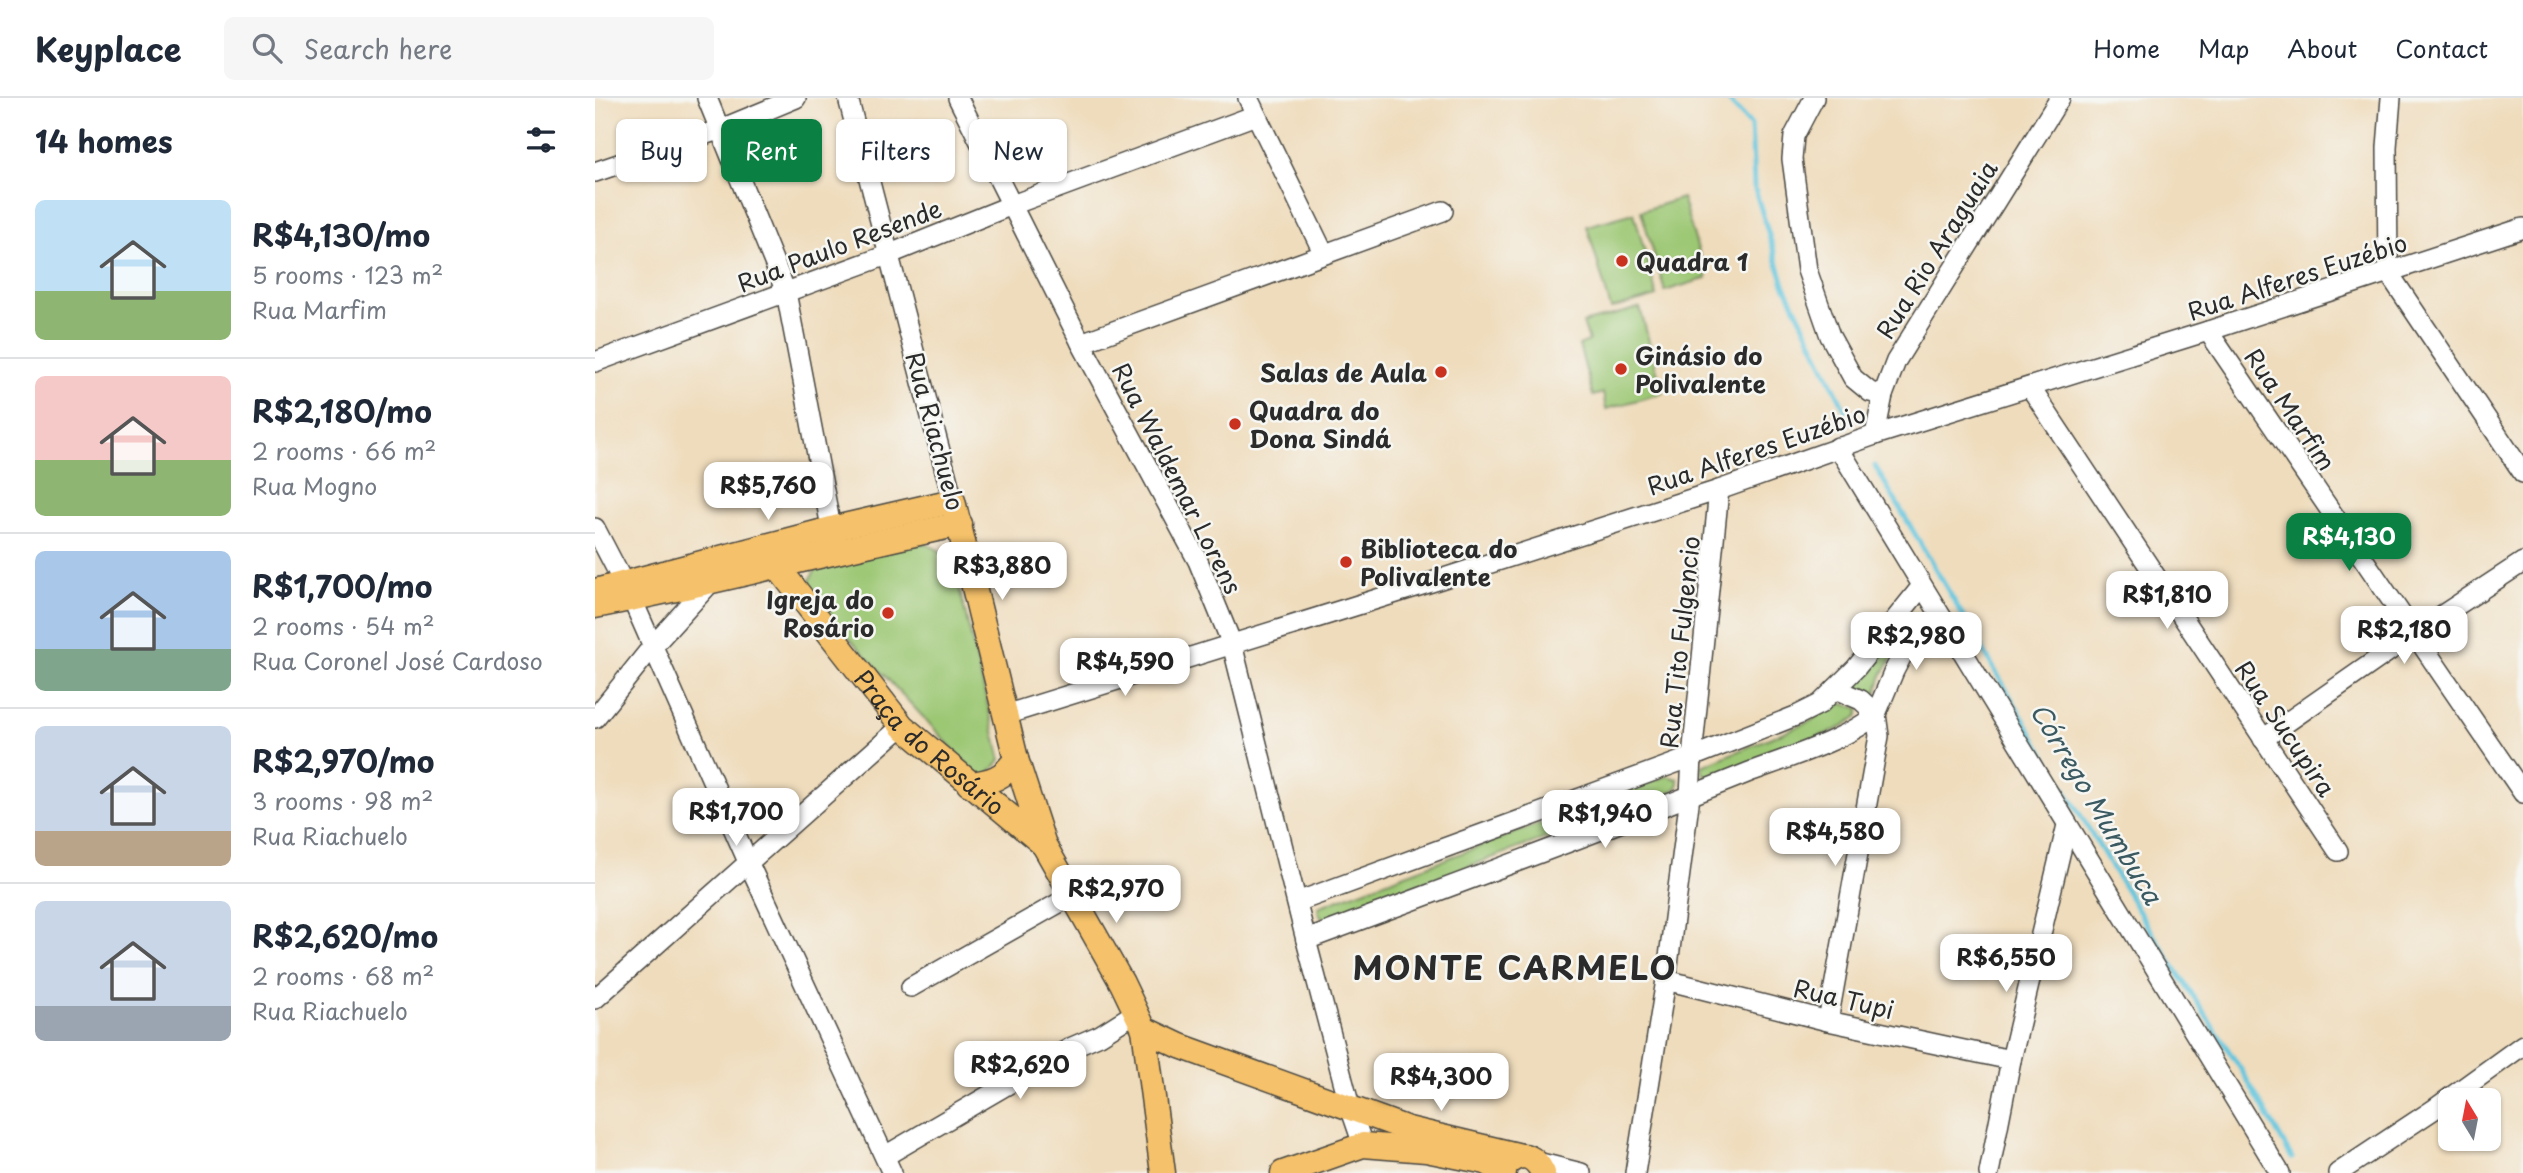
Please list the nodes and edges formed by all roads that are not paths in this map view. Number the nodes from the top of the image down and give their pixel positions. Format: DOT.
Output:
graph roads {
  1 [pos="707,98"];
  2 [pos="796,98"];
  3 [pos="848,98"];
  4 [pos="958,98"];
  5 [pos="1814,98"];
  6 [pos="2060,98"];
  7 [pos="2391,98"];
  8 [pos="1252,106"];
  9 [pos="745,119"];
  10 [pos="721,129"];
  11 [pos="595,172"];
  12 [pos="742,182"];
  13 [pos="1012,205"];
  14 [pos="1443,211"];
  15 [pos="2523,229"];
  16 [pos="890,254"];
  17 [pos="1324,254"];
  18 [pos="2388,272"];
  19 [pos="786,292"];
  20 [pos="2208,331"];
  21 [pos="1081,343"];
  22 [pos="595,362"];
  23 [pos="2030,387"];
  24 [pos="1883,395"];
  25 [pos="1875,435"];
  26 [pos="1838,447"];
  27 [pos="2523,473"];
  28 [pos="1719,490"];
  29 [pos="957,512"];
  30 [pos="595,527"];
  31 [pos="833,540"];
  32 [pos="771,555"];
  33 [pos="2523,562"];
  34 [pos="710,583"];
  35 [pos="1923,586"];
  36 [pos="595,591"];
  37 [pos="628,591"];
  38 [pos="595,606"];
  39 [pos="1942,618"];
  40 [pos="2414,634"];
  41 [pos="1232,643"];
  42 [pos="653,647"];
  43 [pos="1835,689"];
  44 [pos="1876,714"];
  45 [pos="1005,715"];
  46 [pos="595,718"];
  47 [pos="902,726"];
  48 [pos="2263,739"];
  49 [pos="1692,757"];
  50 [pos="1016,759"];
  51 [pos="969,784"];
  52 [pos="2523,793"];
  53 [pos="1690,796"];
  54 [pos="2067,825"];
  55 [pos="1044,845"];
  56 [pos="2338,851"];
  57 [pos="748,864"];
  58 [pos="1073,895"];
  59 [pos="1297,902"];
  60 [pos="1306,940"];
  61 [pos="1666,981"];
  62 [pos="911,987"];
  63 [pos="595,999"];
  64 [pos="1139,1021"];
  65 [pos="1828,1021"];
  66 [pos="2523,1045"];
  67 [pos="2011,1060"];
  68 [pos="1350,1107"];
  69 [pos="1363,1145"];
  70 [pos="888,1164"];
  71 [pos="1522,1167"];
  72 [pos="1163,1173"];
  73 [pos="1283,1173"];
  74 [pos="1581,1173"];
  75 [pos="1635,1173"];
  76 [pos="1989,1173"];
  77 [pos="2280,1173"];
  78 [pos="2338,1173"];
  1 -- 10 [label="street"];
  2 -- 9 [label="street"];
  3 -- 16 [label="street, Rua Riachuelo"];
  4 -- 13 [label="street, Rua Waldemar Lorens"];
  5 -- 24 [label="street"];
  6 -- 24 [label="street, Rua Rio Araguaia"];
  7 -- 18 [label="street"];
  8 -- 13 [label="street, Rua Paulo Resende"];
  8 -- 17 [label="street"];
  10 -- 11 [label="street"];
  12 -- 19 [label="street"];
  13 -- 16 [label="street, Rua Paulo Resende"];
  13 -- 21 [label="street, Rua Waldemar Lorens"];
  14 -- 17 [label="street"];
  15 -- 18 [label="street, Rua Alferes Euzébio"];
  16 -- 19 [label="street, Rua Paulo Resende"];
  16 -- 29 [label="street, Rua Riachuelo"];
  17 -- 21 [label="street"];
  18 -- 20 [label="street, Rua Alferes Euzébio"];
  18 -- 27 [label="street"];
  19 -- 22 [label="street, Rua Paulo Resende"];
  19 -- 31 [label="street"];
  20 -- 23 [label="street, Rua Alferes Euzébio"];
  20 -- 40 [label="street, Rua Marfim"];
  21 -- 41 [label="street, Rua Waldemar Lorens"];
  23 -- 25 [label="street, Rua Alferes Euzébio"];
  23 -- 48 [label="street, Rua Sucupira"];
  24 -- 25 [label="street, Rua Rio Araguaia"];
  25 -- 26 [label="street, Rua Alferes Euzébio"];
  26 -- 28 [label="street, Rua Alferes Euzébio"];
  26 -- 35 [label="street"];
  28 -- 41 [label="street, Rua Alferes Euzébio"];
  28 -- 49 [label="street, Rua Tito Fulgencio"];
  29 -- 31 [label="main road"];
  29 -- 45 [label="main road, Rua Riachuelo"];
  30 -- 37 [label="street"];
  31 -- 32 [label="main road"];
  32 -- 34 [label="main road"];
  32 -- 37 [label="main road"];
  32 -- 47 [label="main road, Praça do Rosário"];
  33 -- 40 [label="street"];
  34 -- 37 [label="main road"];
  34 -- 42 [label="street"];
  35 -- 39 [label="street"];
  35 -- 43 [label="street"];
  36 -- 37 [label="main road"];
  37 -- 38 [label="main road"];
  37 -- 42 [label="street"];
  39 -- 44 [label="street"];
  39 -- 54 [label="street"];
  40 -- 48 [label="street"];
  40 -- 52 [label="street, Rua Marfim"];
  41 -- 45 [label="street, Rua Alferes Euzébio"];
  41 -- 59 [label="street, Rua Waldemar Lorens"];
  42 -- 46 [label="street"];
  42 -- 57 [label="street"];
  43 -- 44 [label="street"];
  43 -- 49 [label="street"];
  44 -- 53 [label="street"];
  44 -- 65 [label="street"];
  45 -- 50 [label="main road, Rua Riachuelo"];
  47 -- 51 [label="main road, Praça do Rosário"];
  47 -- 57 [label="street"];
  48 -- 56 [label="street, Rua Sucupira"];
  49 -- 53 [label="street, Rua Tito Fulgencio"];
  49 -- 59 [label="street"];
  50 -- 51 [label="main road"];
  50 -- 55 [label="main road, Rua Riachuelo"];
  51 -- 55 [label="main road, Praça do Rosário"];
  53 -- 60 [label="street"];
  53 -- 61 [label="street, Rua Tito Fulgencio"];
  54 -- 67 [label="street"];
  54 -- 77 [label="street"];
  55 -- 58 [label="main road, Rua Riachuelo"];
  57 -- 63 [label="street"];
  57 -- 70 [label="street"];
  58 -- 62 [label="street"];
  58 -- 64 [label="main road, Rua Riachuelo"];
  59 -- 60 [label="street, Rua Waldemar Lorens"];
  60 -- 68 [label="street, Rua Waldemar Lorens"];
  61 -- 65 [label="street, Rua Tupi"];
  61 -- 75 [label="street, Rua Tito Fulgencio"];
  64 -- 68 [label="main road"];
  64 -- 70 [label="street"];
  64 -- 72 [label="main road, Rua Riachuelo"];
  65 -- 67 [label="street, Rua Tupi"];
  66 -- 78 [label="street"];
  67 -- 76 [label="street"];
  68 -- 69 [label="street, Rua Waldemar Lorens"];
  68 -- 71 [label="main road"];
  69 -- 71 [label="main road"];
  69 -- 73 [label="main road"];
  71 -- 74 [label="street"];
}
